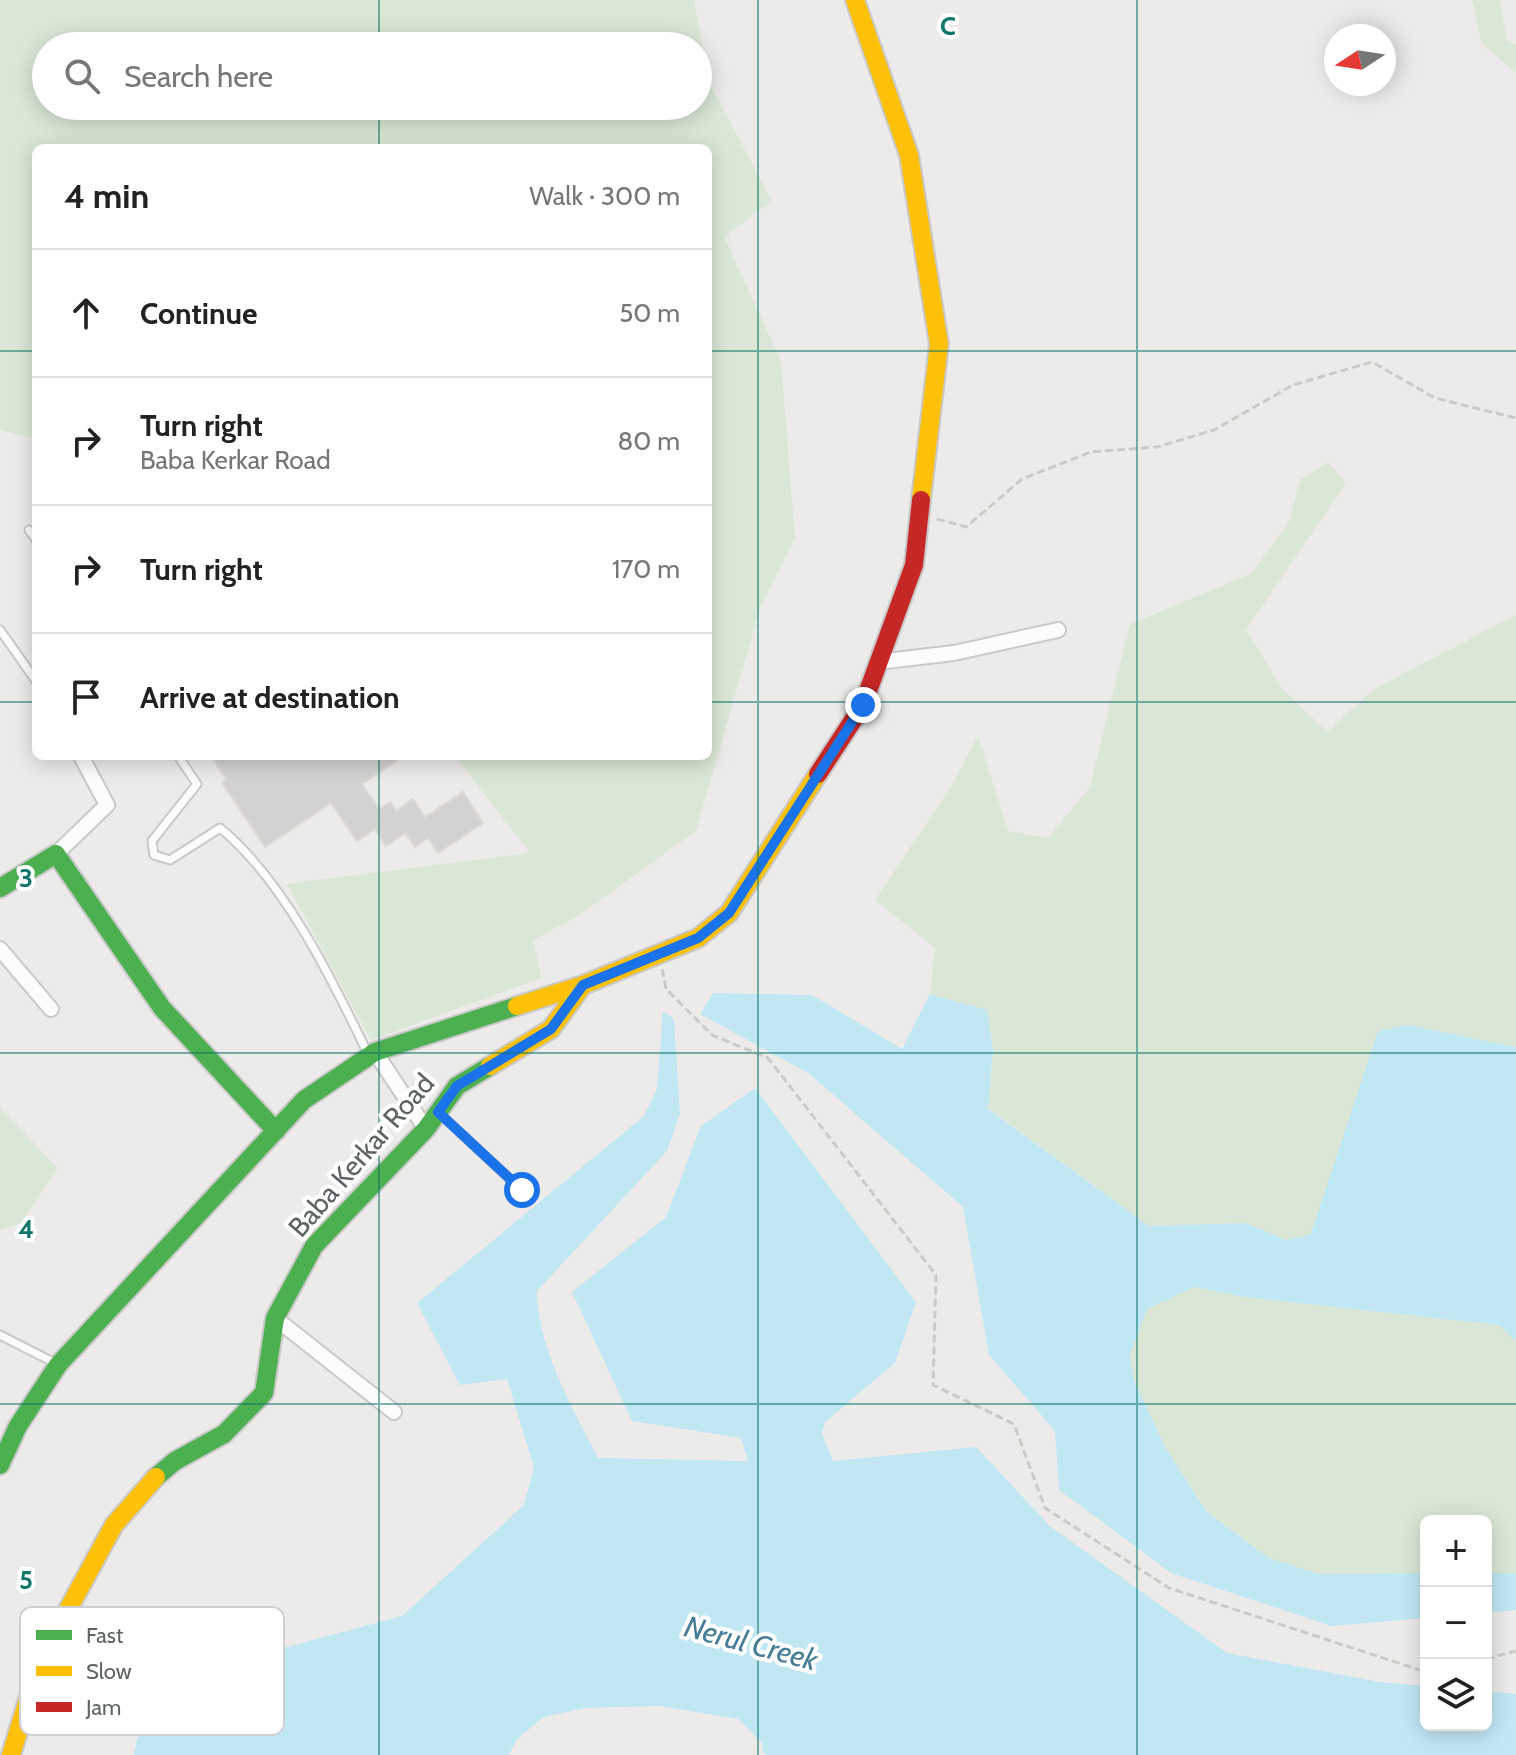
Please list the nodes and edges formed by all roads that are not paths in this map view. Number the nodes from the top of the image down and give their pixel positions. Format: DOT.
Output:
graph roads {
  1 [pos="855,0"];
  2 [pos="29,530"];
  3 [pos="32,534"];
  4 [pos="0,630"];
  5 [pos="1058,630"];
  6 [pos="878,662"];
  7 [pos="32,675"];
  8 [pos="83,760"];
  9 [pos="181,760"];
  10 [pos="56,854"];
  11 [pos="0,888"];
  12 [pos="0,949"];
  13 [pos="583,985"];
  14 [pos="51,1009"];
  15 [pos="373,1055"];
  16 [pos="438,1112"];
  17 [pos="426,1129"];
  18 [pos="276,1131"];
  19 [pos="522,1190"];
  20 [pos="275,1318"];
  21 [pos="0,1335"];
  22 [pos="58,1365"];
  23 [pos="394,1412"];
  24 [pos="0,1465"];
  25 [pos="69,1607"];
  26 [pos="20,1726"];
  27 [pos="11,1755"];
  1 -- 6 [label="main road"];
  2 -- 3 [label="lane"];
  4 -- 7 [label="lane"];
  5 -- 6 [label="street"];
  6 -- 13 [label="main road"];
  8 -- 10 [label="street"];
  9 -- 15 [label="lane"];
  10 -- 11 [label="main road"];
  10 -- 18 [label="main road"];
  12 -- 14 [label="street"];
  13 -- 15 [label="main road"];
  13 -- 16 [label="main road, Baba Kerkar Road"];
  15 -- 17 [label="street"];
  15 -- 18 [label="main road"];
  16 -- 17 [label="main road, Baba Kerkar Road"];
  16 -- 19 [label="lane"];
  17 -- 20 [label="main road, Baba Kerkar Road"];
  18 -- 22 [label="main road"];
  20 -- 23 [label="street"];
  20 -- 25 [label="main road, Baba Kerkar Road"];
  21 -- 22 [label="lane"];
  22 -- 24 [label="main road"];
  26 -- 27 [label="main road, Baba Kerkar Road"];
}
